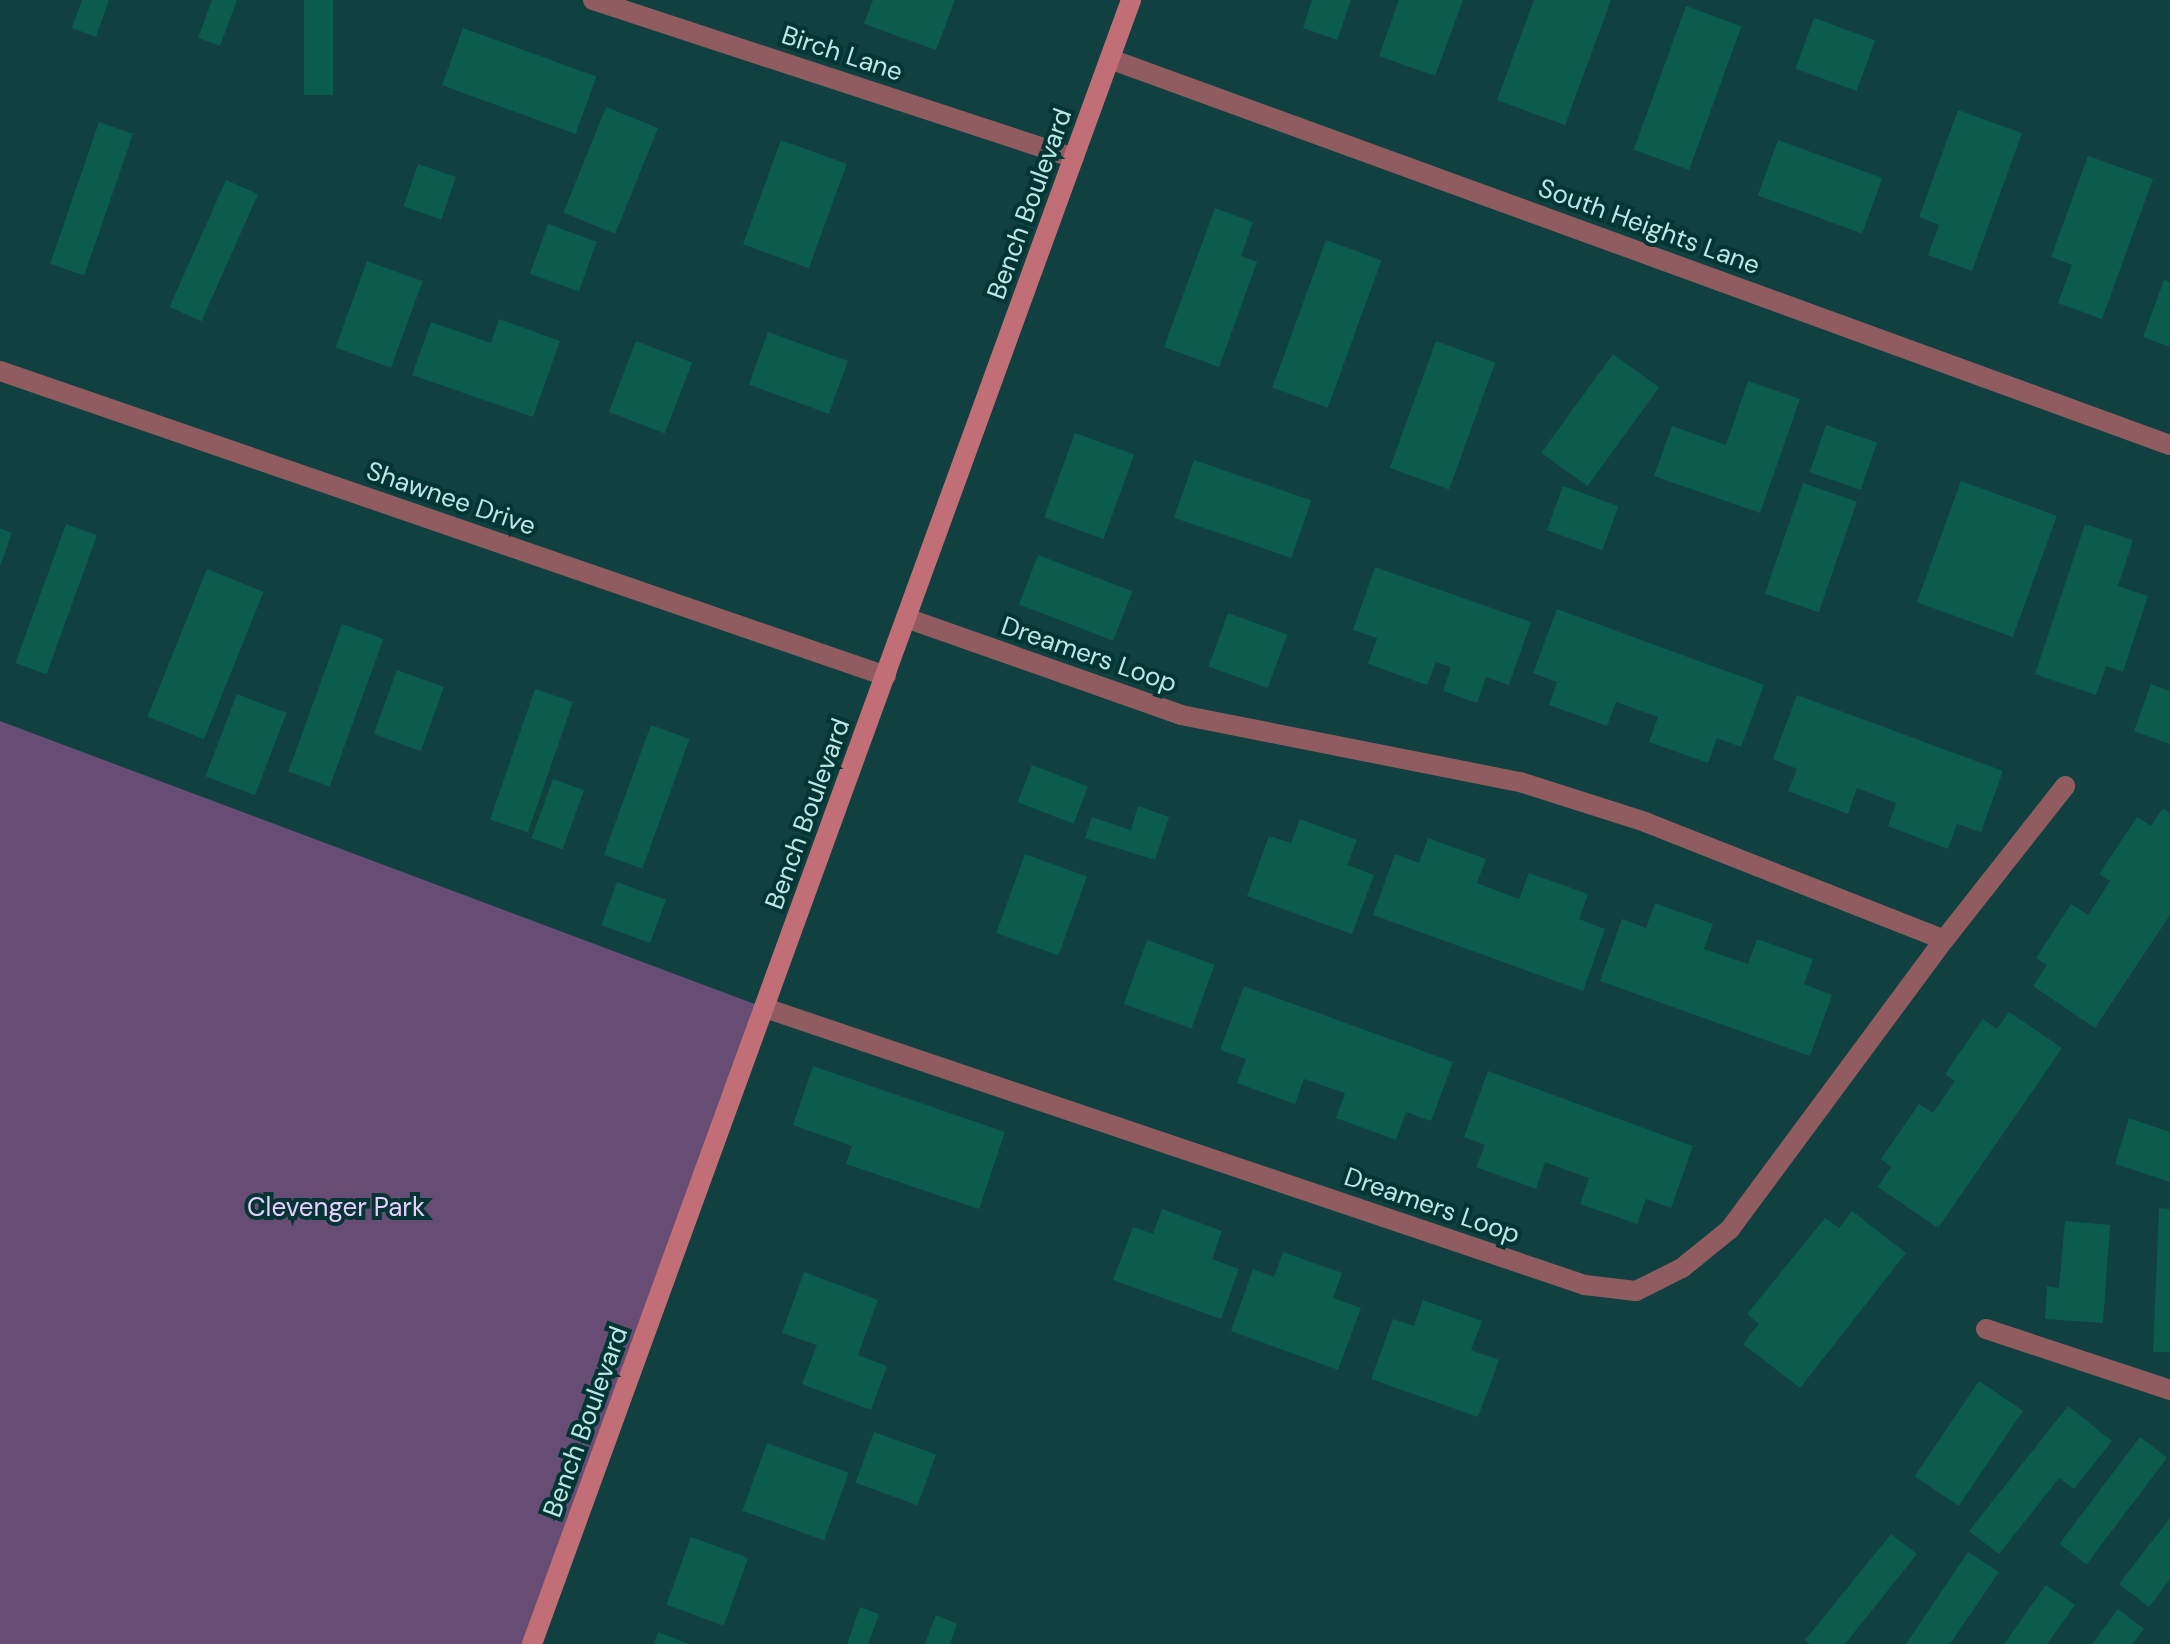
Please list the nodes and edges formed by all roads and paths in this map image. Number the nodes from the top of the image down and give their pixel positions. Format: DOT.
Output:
graph roads {
  1 [pos="593,0"];
  2 [pos="1131,0"];
  3 [pos="1110,59"];
  4 [pos="1074,158"];
  5 [pos="0,371"];
  6 [pos="2170,445"];
  7 [pos="906,618"];
  8 [pos="886,676"];
  9 [pos="2065,786"];
  10 [pos="1944,940"];
  11 [pos="765,1008"];
  12 [pos="1986,1329"];
  13 [pos="2170,1390"];
  14 [pos="532,1644"];
  1 -- 4 [label="street, Birch Lane"];
  2 -- 3 [label="main road, Bench Boulevard"];
  3 -- 4 [label="main road, Bench Boulevard"];
  3 -- 6 [label="street, South Heights Lane"];
  4 -- 7 [label="main road, Bench Boulevard"];
  5 -- 8 [label="street, Shawnee Drive"];
  7 -- 8 [label="main road, Bench Boulevard"];
  7 -- 10 [label="street, Dreamers Loop"];
  8 -- 11 [label="main road, Bench Boulevard"];
  9 -- 10 [label="street, Dreamers Loop"];
  10 -- 11 [label="street, Dreamers Loop"];
  11 -- 14 [label="main road, Bench Boulevard"];
  12 -- 13 [label="street"];
}
